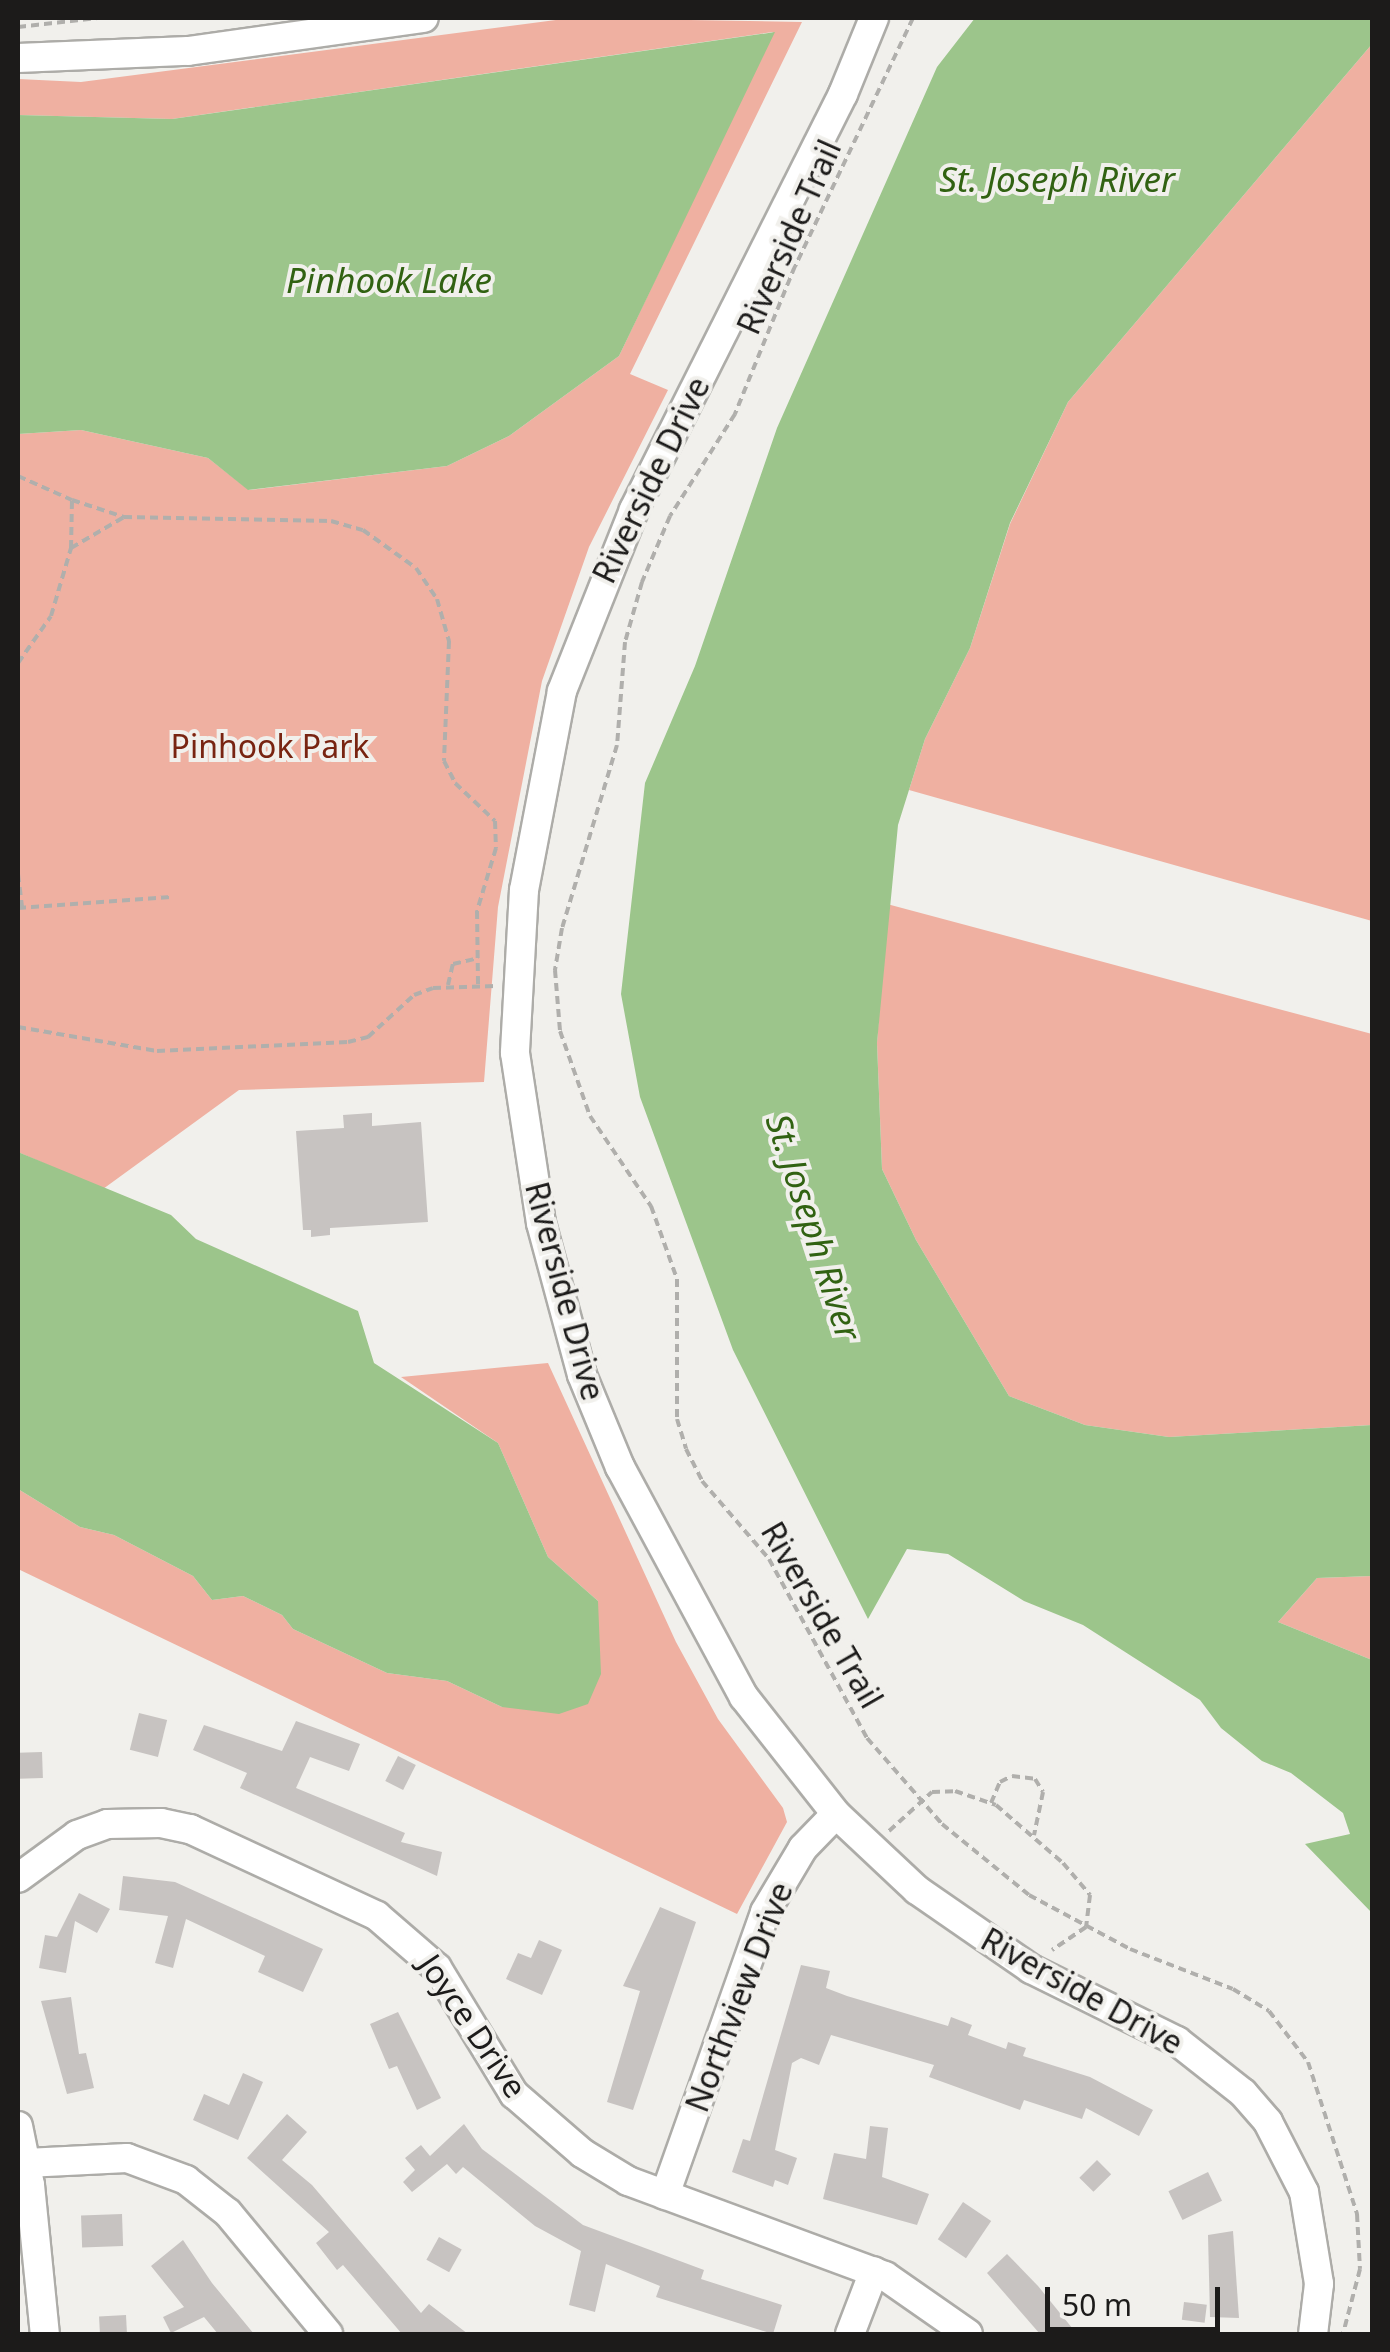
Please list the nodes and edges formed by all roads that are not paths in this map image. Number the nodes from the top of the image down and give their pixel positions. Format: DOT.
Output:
graph roads {
  1 [pos="424,18"];
  2 [pos="874,18"];
  3 [pos="18,58"];
  4 [pos="836,1814"];
  5 [pos="19,1874"];
  6 [pos="18,2126"];
  7 [pos="26,2163"];
  8 [pos="665,2195"];
  9 [pos="874,2271"];
  10 [pos="44,2334"];
  11 [pos="328,2334"];
  12 [pos="850,2334"];
  13 [pos="968,2334"];
  14 [pos="1313,2334"];
  1 -- 3 [label="street"];
  2 -- 4 [label="street, Riverside Drive"];
  4 -- 8 [label="street, Northview Drive"];
  4 -- 14 [label="street, Riverside Drive"];
  5 -- 8 [label="street, Joyce Drive"];
  6 -- 7 [label="street"];
  7 -- 10 [label="street"];
  7 -- 11 [label="street"];
  8 -- 9 [label="street, Joyce Drive"];
  9 -- 12 [label="street"];
  9 -- 13 [label="street, Joyce Drive"];
}
